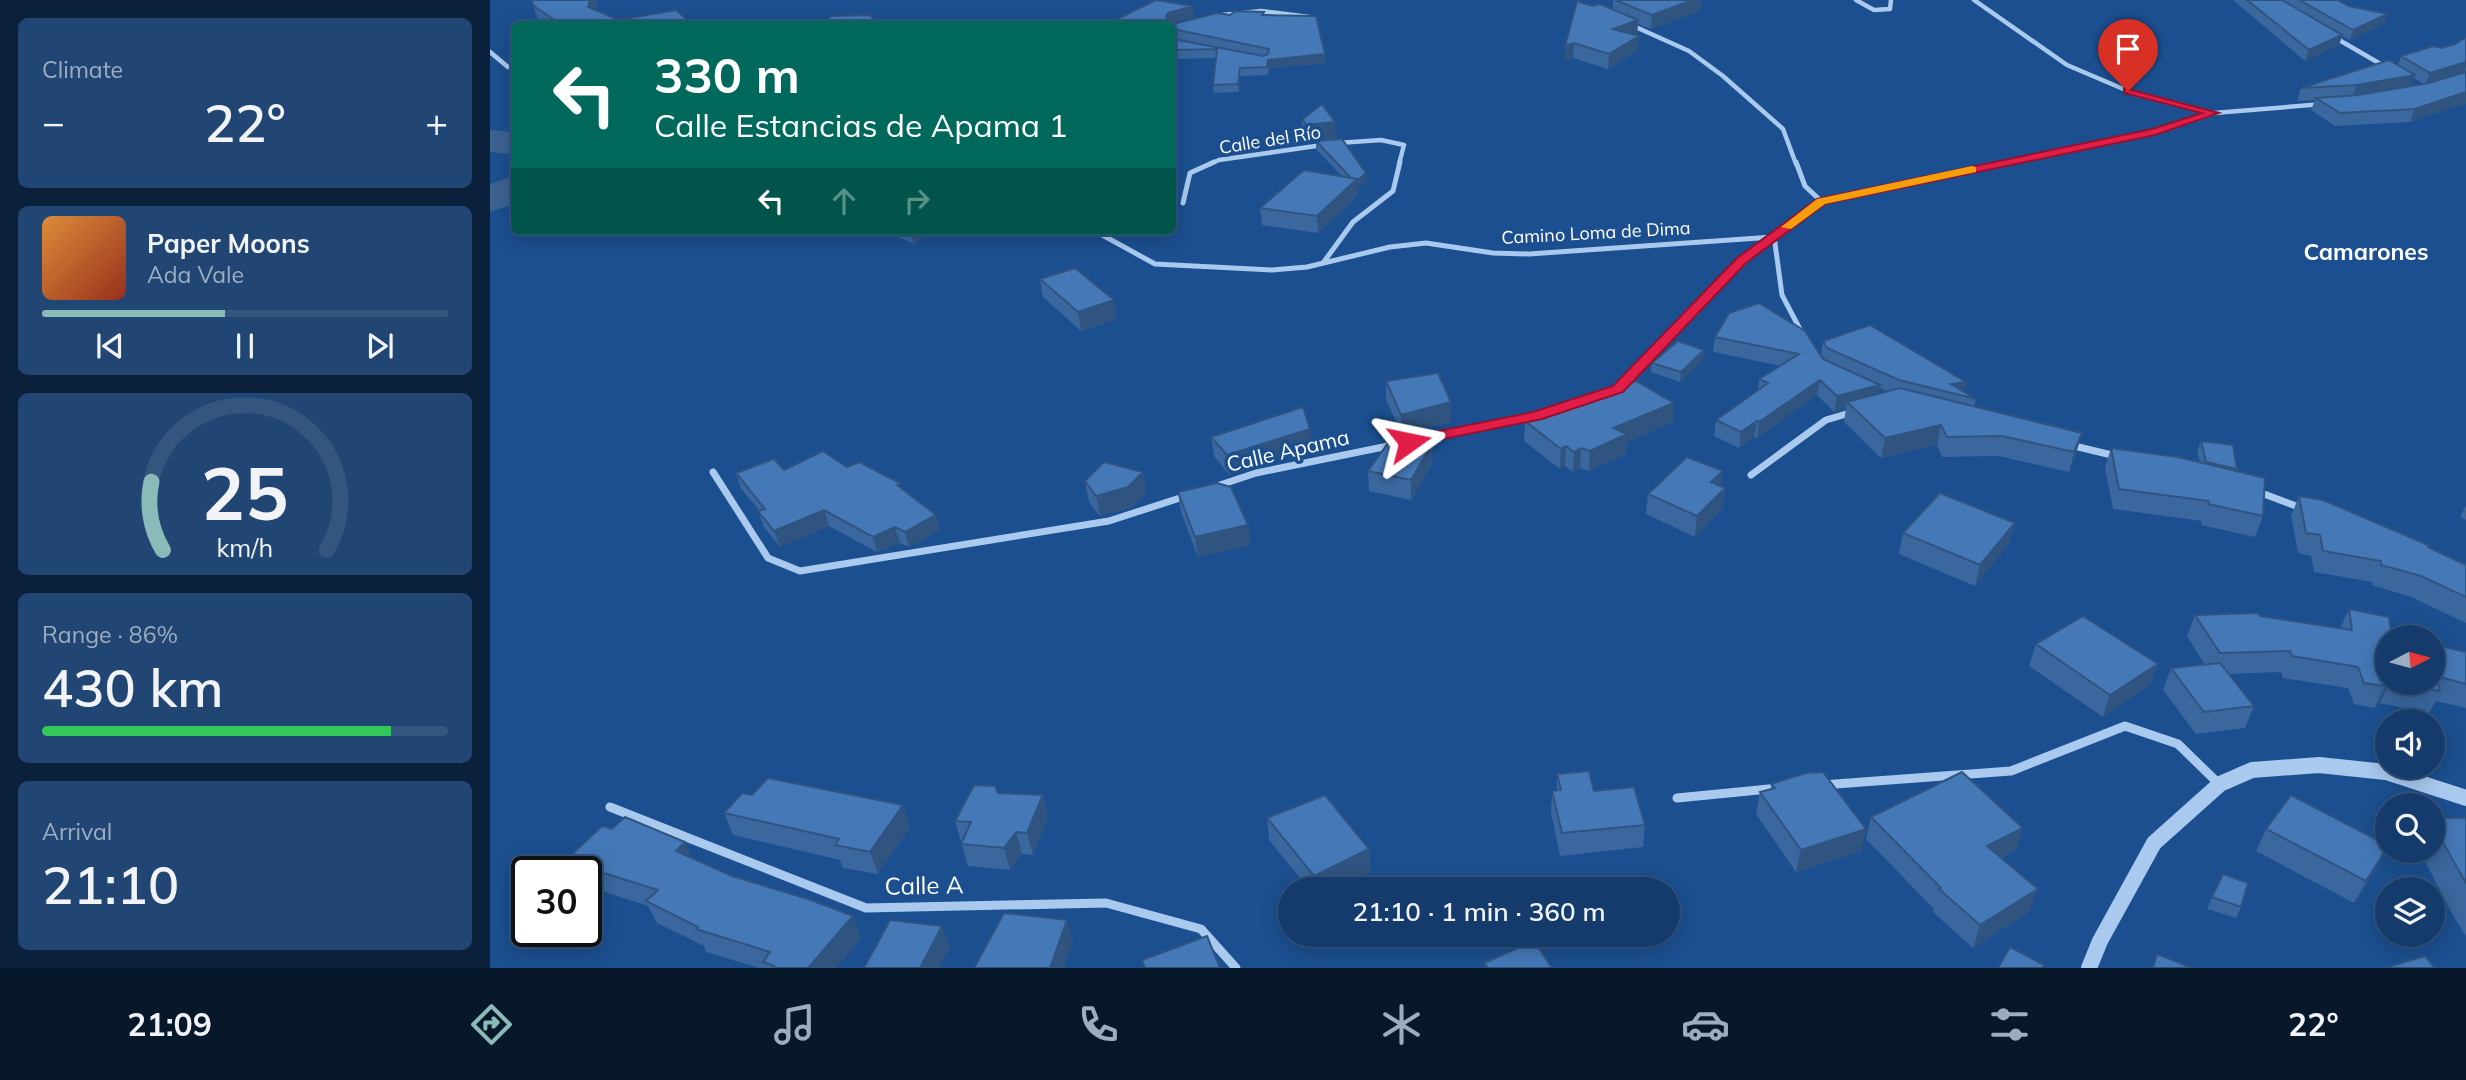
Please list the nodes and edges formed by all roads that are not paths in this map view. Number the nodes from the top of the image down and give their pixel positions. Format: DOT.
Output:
graph roads {
  1 [pos="1856,0"];
  2 [pos="1891,0"];
  3 [pos="1973,0"];
  4 [pos="1209,17"];
  5 [pos="1310,17"];
  6 [pos="1626,22"];
  7 [pos="2330,34"];
  8 [pos="490,52"];
  9 [pos="511,68"];
  10 [pos="2389,69"];
  11 [pos="2328,104"];
  12 [pos="2214,113"];
  13 [pos="1821,201"];
  14 [pos="1183,203"];
  15 [pos="1102,235"];
  16 [pos="1774,236"];
  17 [pos="1322,263"];
  18 [pos="1808,344"];
  19 [pos="1860,411"];
  20 [pos="2067,444"];
  21 [pos="2120,457"];
  22 [pos="713,472"];
  23 [pos="1751,475"];
  24 [pos="1207,489"];
  25 [pos="2252,490"];
  26 [pos="1195,493"];
  27 [pos="2317,514"];
  28 [pos="2220,784"];
  29 [pos="1813,785"];
  30 [pos="1786,787"];
  31 [pos="1677,798"];
  32 [pos="2466,798"];
  33 [pos="610,807"];
  34 [pos="1236,968"];
  35 [pos="2089,968"];
  1 -- 2 [label="street"];
  3 -- 12 [label="street"];
  4 -- 5 [label="street"];
  6 -- 13 [label="street"];
  7 -- 10 [label="street"];
  8 -- 9 [label="street"];
  11 -- 12 [label="street, Calle Apama"];
  12 -- 13 [label="street, Calle Apama"];
  13 -- 16 [label="street, Calle Apama"];
  14 -- 17 [label="street, Calle del Río"];
  15 -- 17 [label="street, Camino Loma de Dima"];
  16 -- 17 [label="street, Camino Loma de Dima"];
  16 -- 18 [label="street"];
  16 -- 24 [label="street, Calle Apama"];
  19 -- 23 [label="street"];
  20 -- 21 [label="street"];
  22 -- 26 [label="street"];
  25 -- 27 [label="street"];
  28 -- 29 [label="street"];
  28 -- 32 [label="street"];
  28 -- 35 [label="street"];
  30 -- 31 [label="street"];
  33 -- 34 [label="street, Calle A"];
}
